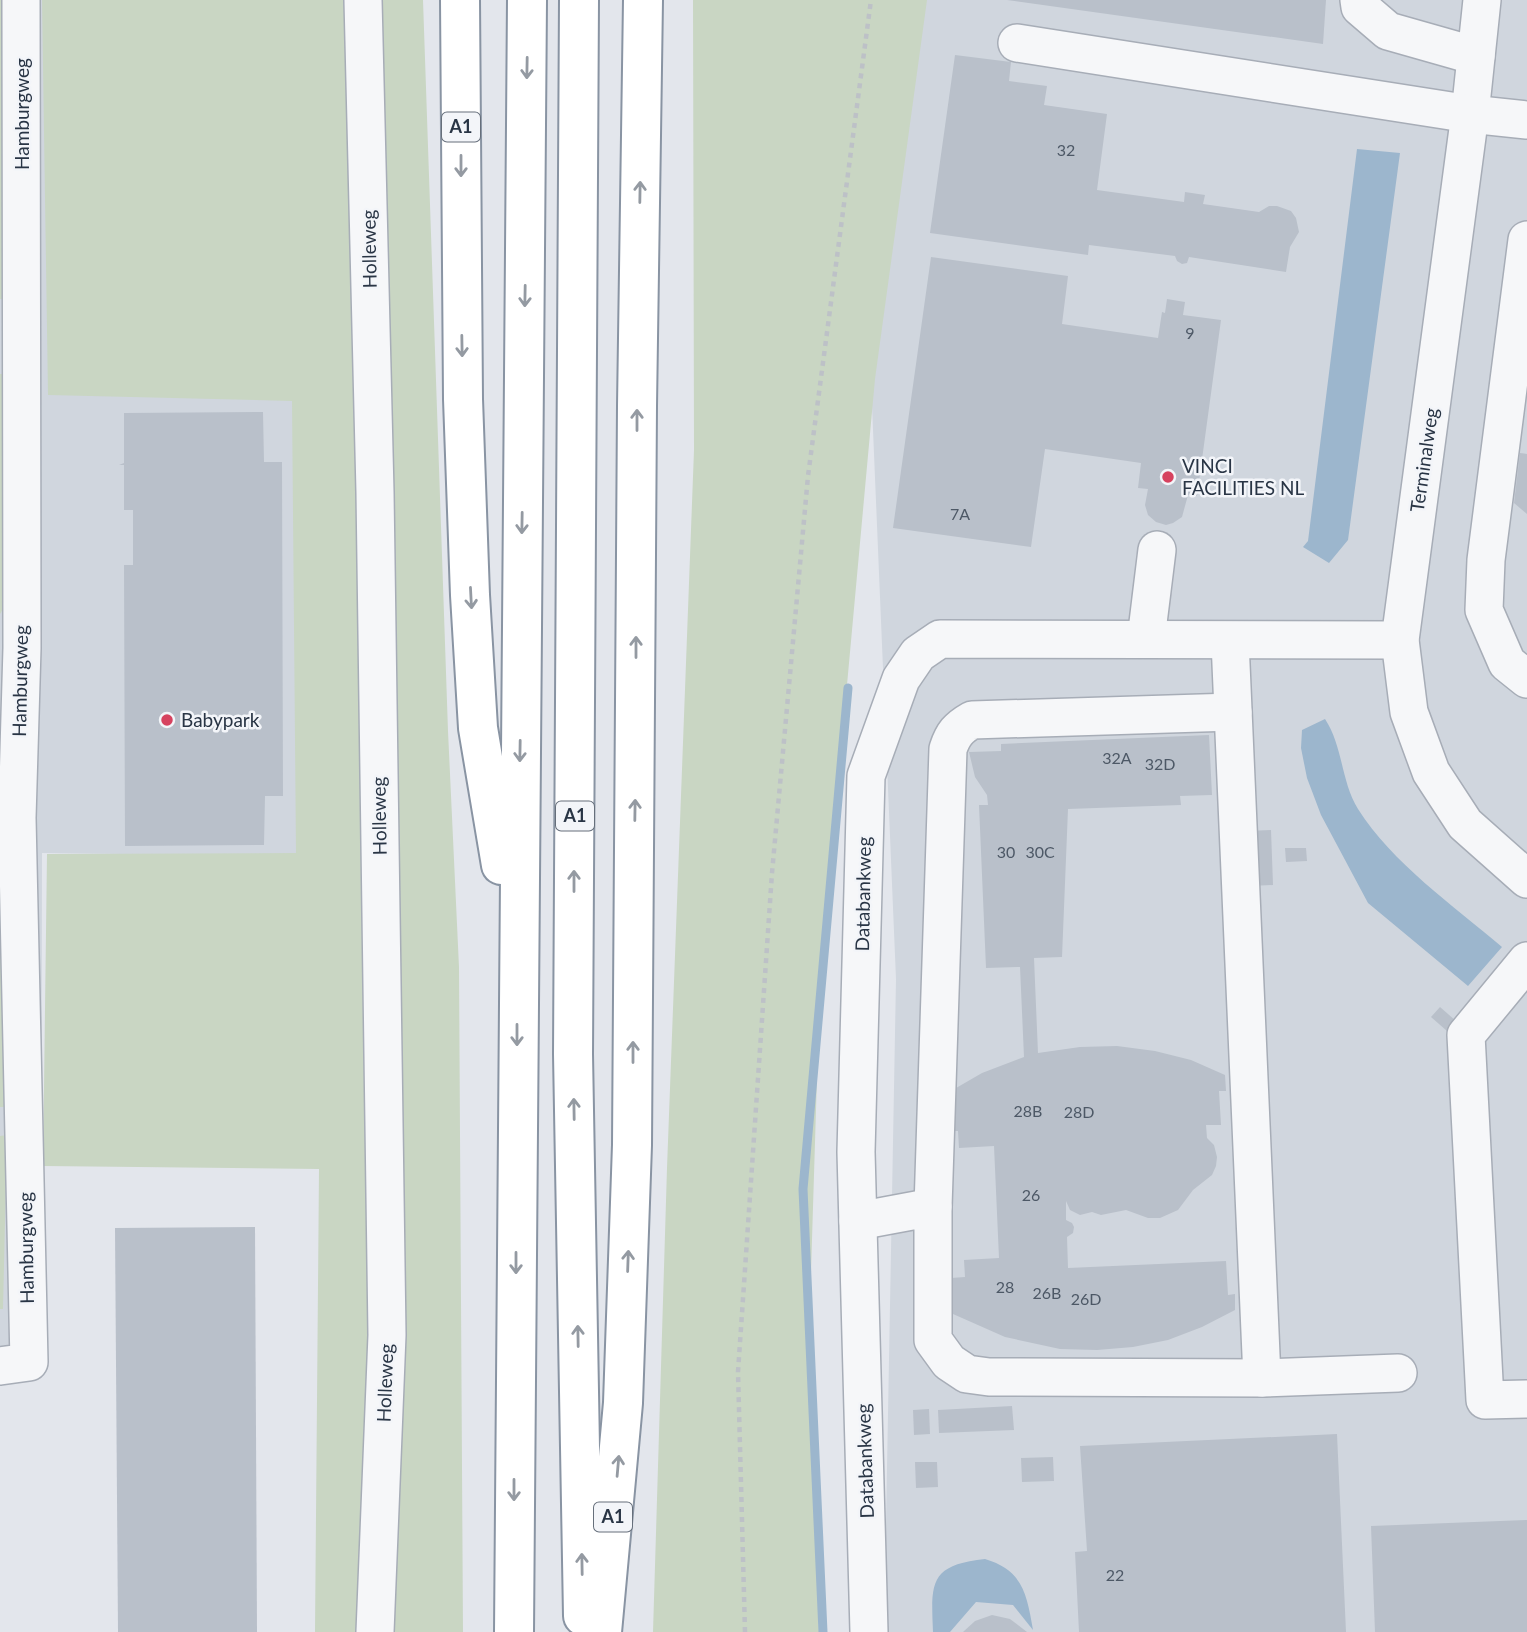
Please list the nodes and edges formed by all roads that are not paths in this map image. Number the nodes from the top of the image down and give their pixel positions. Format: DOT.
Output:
graph roads {
  1 [pos="22,0"];
  2 [pos="363,0"];
  3 [pos="460,0"];
  4 [pos="527,0"];
  5 [pos="579,0"];
  6 [pos="643,0"];
  7 [pos="1359,0"];
  8 [pos="1482,0"];
  9 [pos="1017,43"];
  10 [pos="1476,55"];
  11 [pos="1470,114"];
  12 [pos="1527,120"];
  13 [pos="1527,240"];
  14 [pos="1157,550"];
  15 [pos="1146,639"];
  16 [pos="1400,640"];
  17 [pos="1230,641"];
  18 [pos="11,648"];
  19 [pos="1527,678"];
  20 [pos="1233,712"];
  21 [pos="8,820"];
  22 [pos="1527,879"];
  23 [pos="1527,961"];
  24 [pos="518,967"];
  25 [pos="933,1206"];
  26 [pos="858,1222"];
  27 [pos="14,1364"];
  28 [pos="1398,1373"];
  29 [pos="1262,1378"];
  30 [pos="1527,1399"];
  31 [pos="376,1632"];
  32 [pos="514,1632"];
  33 [pos="583,1632"];
  34 [pos="602,1632"];
  35 [pos="869,1632"];
  1 -- 18 [label="street, Hamburgweg"];
  2 -- 31 [label="street, Holleweg"];
  3 -- 24 [label="highway, A1, one-way"];
  4 -- 24 [label="highway, A1, one-way"];
  33 -- 5 [label="highway, A1, one-way"];
  34 -- 6 [label="highway, A1, one-way"];
  7 -- 10 [label="street"];
  8 -- 10 [label="street, Terminalweg"];
  9 -- 11 [label="street"];
  10 -- 11 [label="street, Terminalweg"];
  11 -- 12 [label="street"];
  11 -- 16 [label="street, Terminalweg"];
  13 -- 19 [label="street"];
  14 -- 15 [label="street"];
  15 -- 17 [label="street, Databankweg"];
  15 -- 26 [label="street, Databankweg"];
  16 -- 17 [label="street, Databankweg"];
  16 -- 22 [label="street, Terminalweg"];
  17 -- 20 [label="street"];
  18 -- 21 [label="street, Hamburgweg"];
  20 -- 25 [label="street"];
  20 -- 29 [label="street"];
  21 -- 27 [label="street, Hamburgweg"];
  23 -- 30 [label="street"];
  24 -- 32 [label="highway, A1, one-way"];
  25 -- 26 [label="street"];
  25 -- 29 [label="street"];
  26 -- 35 [label="street, Databankweg"];
  28 -- 29 [label="street"];
}
